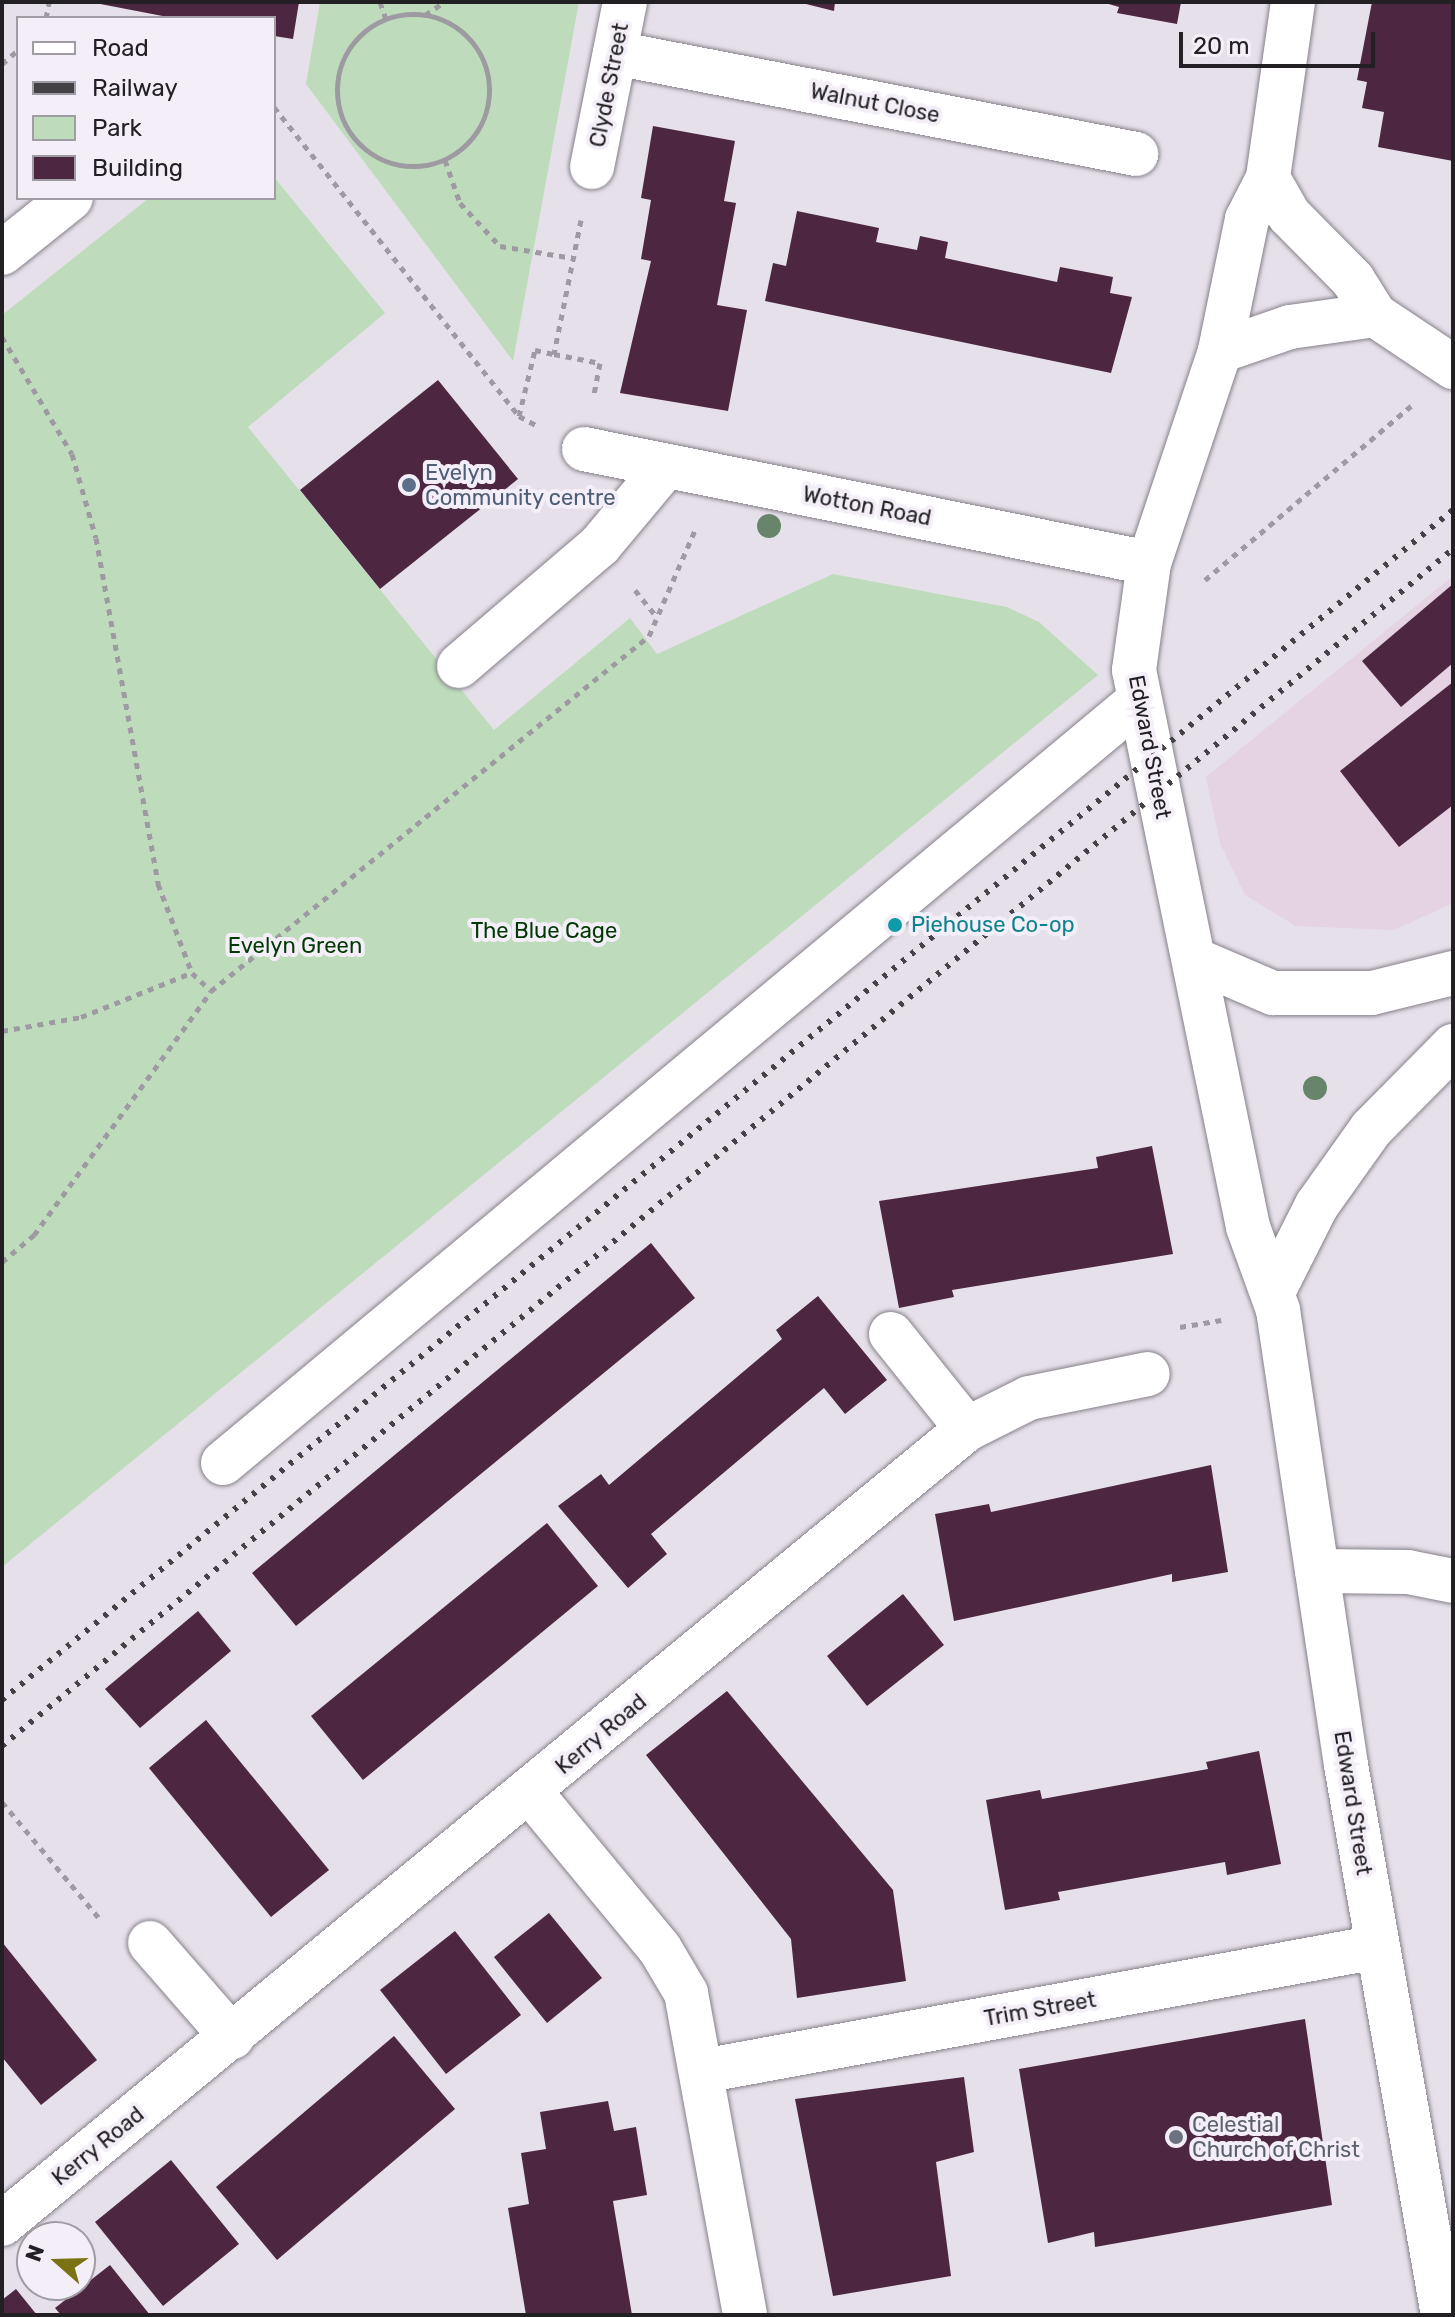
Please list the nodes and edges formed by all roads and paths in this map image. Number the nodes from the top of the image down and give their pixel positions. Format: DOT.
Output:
graph roads {
  1 [pos="380,2"];
  2 [pos="444,2"];
  3 [pos="625,2"];
  4 [pos="1293,2"];
  5 [pos="425,15"];
  6 [pos="386,19"];
  7 [pos="615,53"];
  8 [pos="276,110"];
  9 [pos="1136,154"];
  10 [pos="445,160"];
  11 [pos="592,167"];
  12 [pos="1268,178"];
  13 [pos="68,200"];
  14 [pos="2,253"];
  15 [pos="573,258"];
  16 [pos="1375,315"];
  17 [pos="2,337"];
  18 [pos="1220,351"];
  19 [pos="554,354"];
  20 [pos="1449,357"];
  21 [pos="584,449"];
  22 [pos="666,466"];
  23 [pos="739,480"];
  24 [pos="1149,563"];
  25 [pos="1138,626"];
  26 [pos="459,666"];
  27 [pos="1137,702"];
  28 [pos="1198,961"];
  29 [pos="192,973"];
  30 [pos="1453,973"];
  31 [pos="211,991"];
  32 [pos="2,1031"];
  33 [pos="1453,1046"];
  34 [pos="2,1262"];
  35 [pos="1276,1300"];
  36 [pos="891,1334"];
  37 [pos="1148,1374"];
  38 [pos="967,1429"];
  39 [pos="223,1463"];
  40 [pos="1317,1571"];
  41 [pos="1453,1581"];
  42 [pos="531,1793"];
  43 [pos="2,1802"];
  44 [pos="150,1943"];
  45 [pos="1377,1947"];
  46 [pos="232,2037"];
  47 [pos="703,2071"];
  48 [pos="2,2224"];
  49 [pos="745,2315"];
  50 [pos="1443,2315"];
  1 -- 6 [label="path"];
  2 -- 5 [label="path"];
  3 -- 7 [label="street, Clyde Street"];
  4 -- 12 [label="street, Edward Street"];
  5 -- 6 [label="path"];
  5 -- 10 [label="path"];
  6 -- 10 [label="path"];
  7 -- 9 [label="street, Walnut Close"];
  7 -- 11 [label="street, Clyde Street"];
  8 -- 19 [label="path"];
  10 -- 15 [label="path"];
  12 -- 16 [label="street"];
  12 -- 18 [label="street, Edward Street"];
  13 -- 14 [label="street"];
  16 -- 18 [label="street"];
  16 -- 20 [label="street"];
  17 -- 29 [label="path"];
  18 -- 24 [label="street, Edward Street"];
  20 -- 25 [label="path"];
  21 -- 22 [label="street, Wotton Road"];
  22 -- 23 [label="street, Wotton Road"];
  22 -- 26 [label="street"];
  23 -- 24 [label="street, Wotton Road"];
  23 -- 31 [label="path"];
  24 -- 25 [label="street, Edward Street"];
  25 -- 27 [label="street, Edward Street"];
  27 -- 28 [label="street, Edward Street"];
  27 -- 39 [label="street"];
  28 -- 30 [label="street"];
  28 -- 35 [label="street, Edward Street"];
  29 -- 31 [label="path"];
  29 -- 32 [label="path"];
  31 -- 34 [label="path"];
  33 -- 35 [label="street"];
  35 -- 37 [label="path"];
  35 -- 40 [label="street, Edward Street"];
  36 -- 38 [label="street"];
  37 -- 38 [label="street, Kerry Road"];
  38 -- 42 [label="street, Kerry Road"];
  40 -- 41 [label="street"];
  40 -- 45 [label="street, Edward Street"];
  42 -- 46 [label="street, Kerry Road"];
  42 -- 47 [label="street"];
  43 -- 44 [label="path"];
  44 -- 46 [label="street"];
  45 -- 47 [label="street, Trim Street"];
  45 -- 50 [label="street, Edward Street"];
  46 -- 48 [label="street, Kerry Road"];
  47 -- 49 [label="street"];
}
